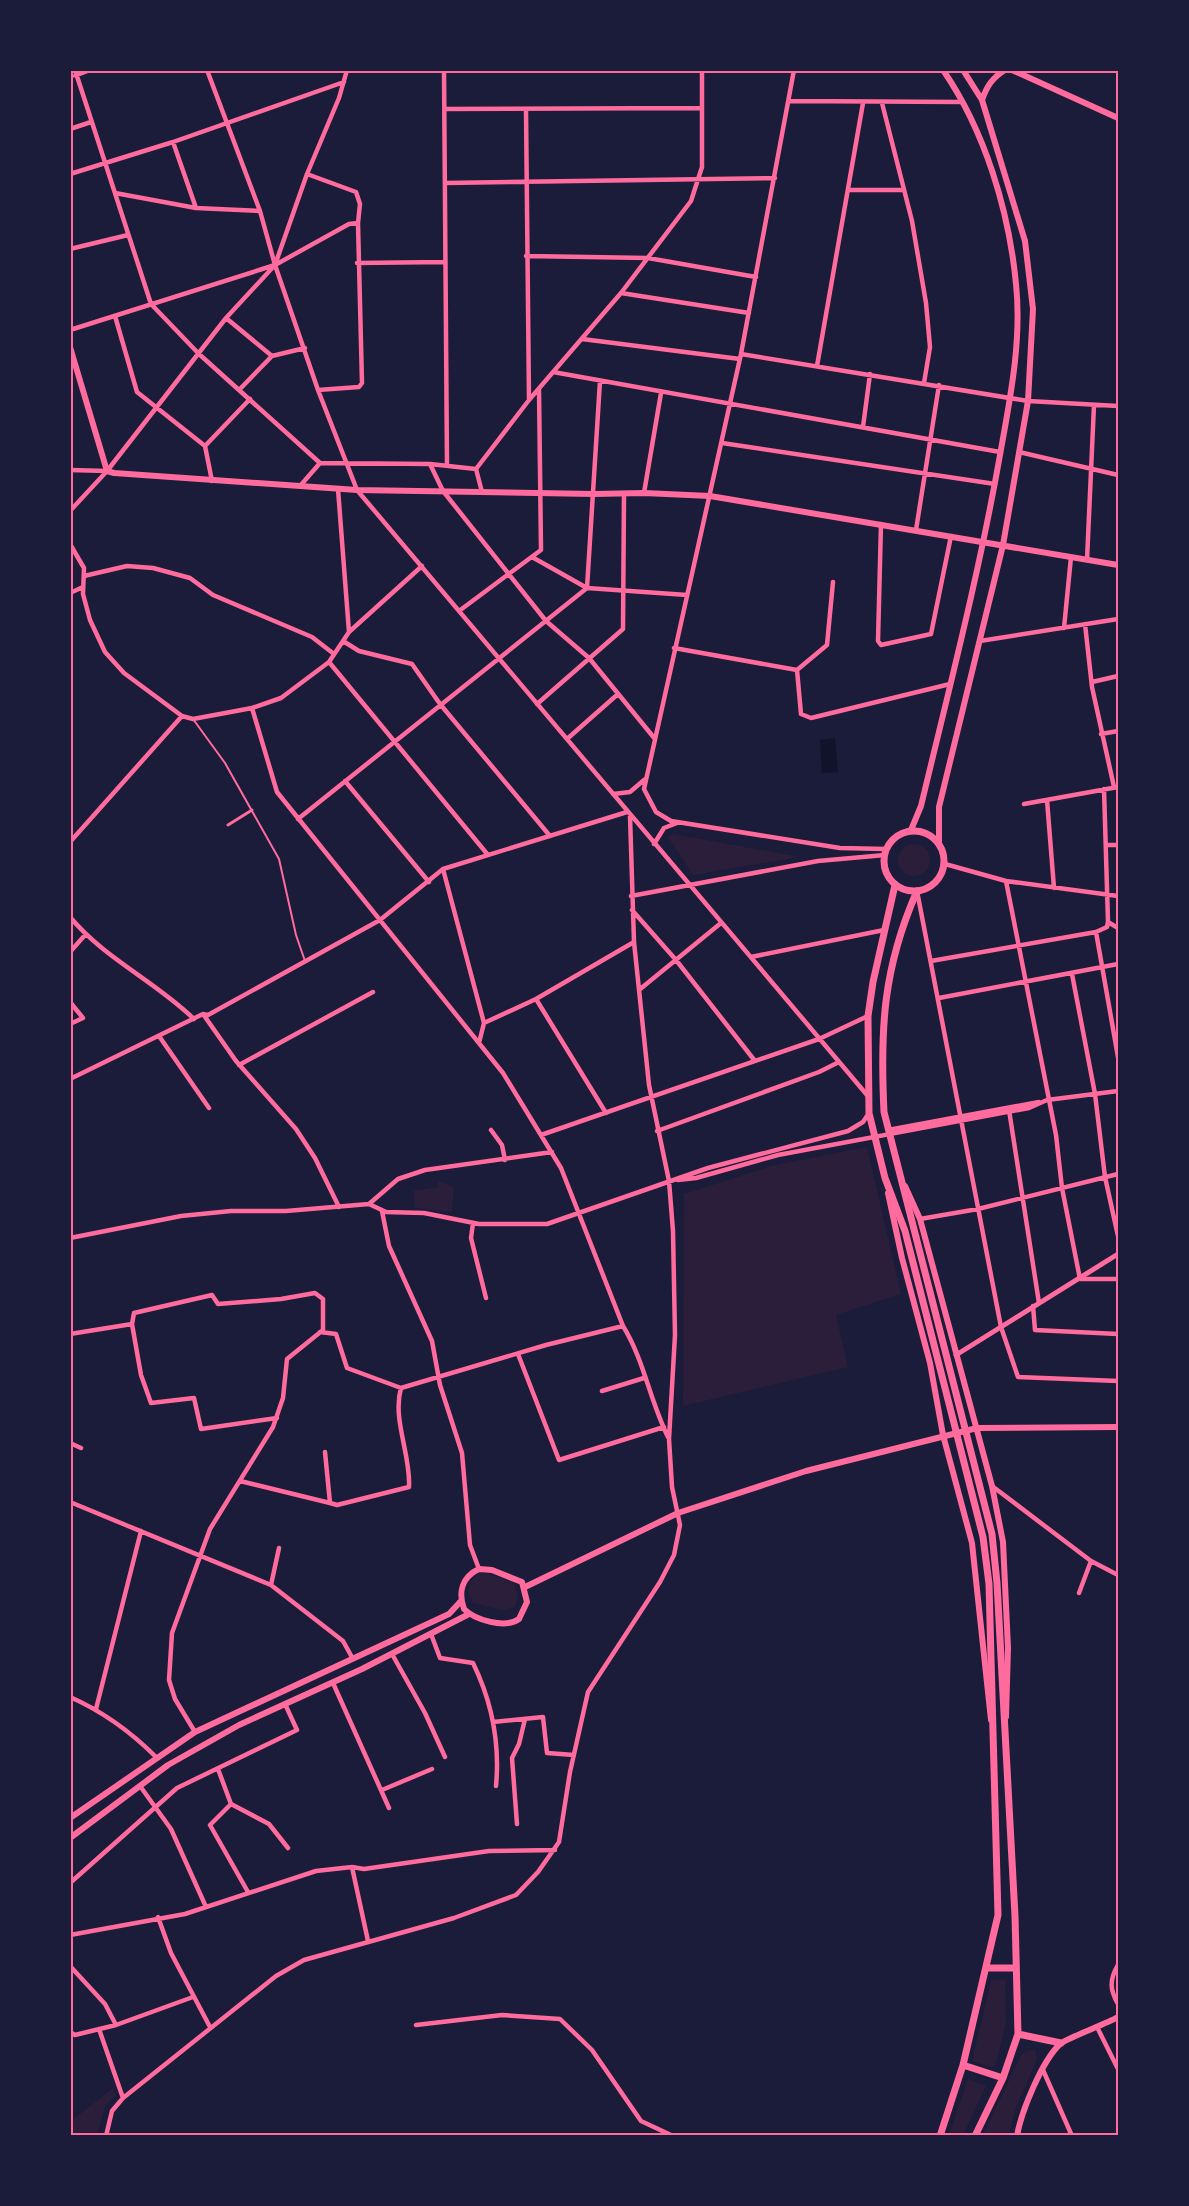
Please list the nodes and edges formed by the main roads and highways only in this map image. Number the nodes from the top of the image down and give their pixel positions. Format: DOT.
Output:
graph roads {
  1 [pos="943,70"];
  2 [pos="963,70"];
  3 [pos="1005,70"];
  4 [pos="1012,70"];
  5 [pos="982,100"];
  6 [pos="1119,118"];
  7 [pos="70,347"];
  8 [pos="985,541"];
  9 [pos="1003,544"];
  10 [pos="1119,566"];
  11 [pos="911,830"];
  12 [pos="939,843"];
  13 [pos="896,885"];
  14 [pos="917,891"];
  15 [pos="898,1173"];
  16 [pos="885,1178"];
  17 [pos="1119,1427"];
  18 [pos="977,1428"];
  19 [pos="943,1435"];
  20 [pos="525,1587"];
  21 [pos="462,1601"];
  22 [pos="469,1614"];
  23 [pos="1004,1730"];
  24 [pos="993,1734"];
  25 [pos="70,1818"];
  26 [pos="70,1838"];
  27 [pos="1011,1838"];
  28 [pos="997,1839"];
  29 [pos="998,1915"];
  30 [pos="1015,1916"];
  31 [pos="986,1968"];
  32 [pos="1016,1968"];
  33 [pos="1119,2017"];
  34 [pos="1018,2034"];
  35 [pos="1061,2043"];
  36 [pos="963,2064"];
  37 [pos="1003,2078"];
  38 [pos="940,2136"];
  39 [pos="975,2136"];
  40 [pos="1017,2136"];
  1 -- 8 [label="main road"];
  2 -- 5 [label="main road"];
  3 -- 5 [label="main road"];
  4 -- 6 [label="main road"];
  5 -- 9 [label="main road"];
  7 -- 8 [label="main road"];
  8 -- 9 [label="main road"];
  8 -- 11 [label="main road"];
  9 -- 10 [label="main road"];
  9 -- 12 [label="main road"];
  11 -- 12 [label="main road"];
  11 -- 13 [label="main road"];
  12 -- 14 [label="main road"];
  13 -- 14 [label="main road"];
  13 -- 16 [label="main road"];
  14 -- 15 [label="main road"];
  15 -- 18 [label="main road"];
  15 -- 23 [label="main road"];
  16 -- 19 [label="main road"];
  16 -- 24 [label="main road"];
  17 -- 18 [label="main road"];
  18 -- 19 [label="main road"];
  18 -- 23 [label="main road"];
  19 -- 20 [label="main road"];
  19 -- 24 [label="main road"];
  20 -- 21 [label="main road"];
  20 -- 22 [label="main road"];
  21 -- 22 [label="main road"];
  21 -- 25 [label="main road"];
  22 -- 26 [label="main road"];
  23 -- 27 [label="main road"];
  24 -- 28 [label="main road"];
  27 -- 28 [label="main road"];
  27 -- 30 [label="main road"];
  28 -- 29 [label="main road"];
  29 -- 30 [label="main road"];
  29 -- 31 [label="main road"];
  30 -- 32 [label="main road"];
  31 -- 32 [label="main road"];
  31 -- 36 [label="main road"];
  32 -- 34 [label="main road"];
  33 -- 35 [label="main road"];
  34 -- 35 [label="main road"];
  34 -- 37 [label="main road"];
  35 -- 40 [label="main road"];
  36 -- 37 [label="main road"];
  36 -- 38 [label="main road"];
  37 -- 39 [label="main road"];
}
